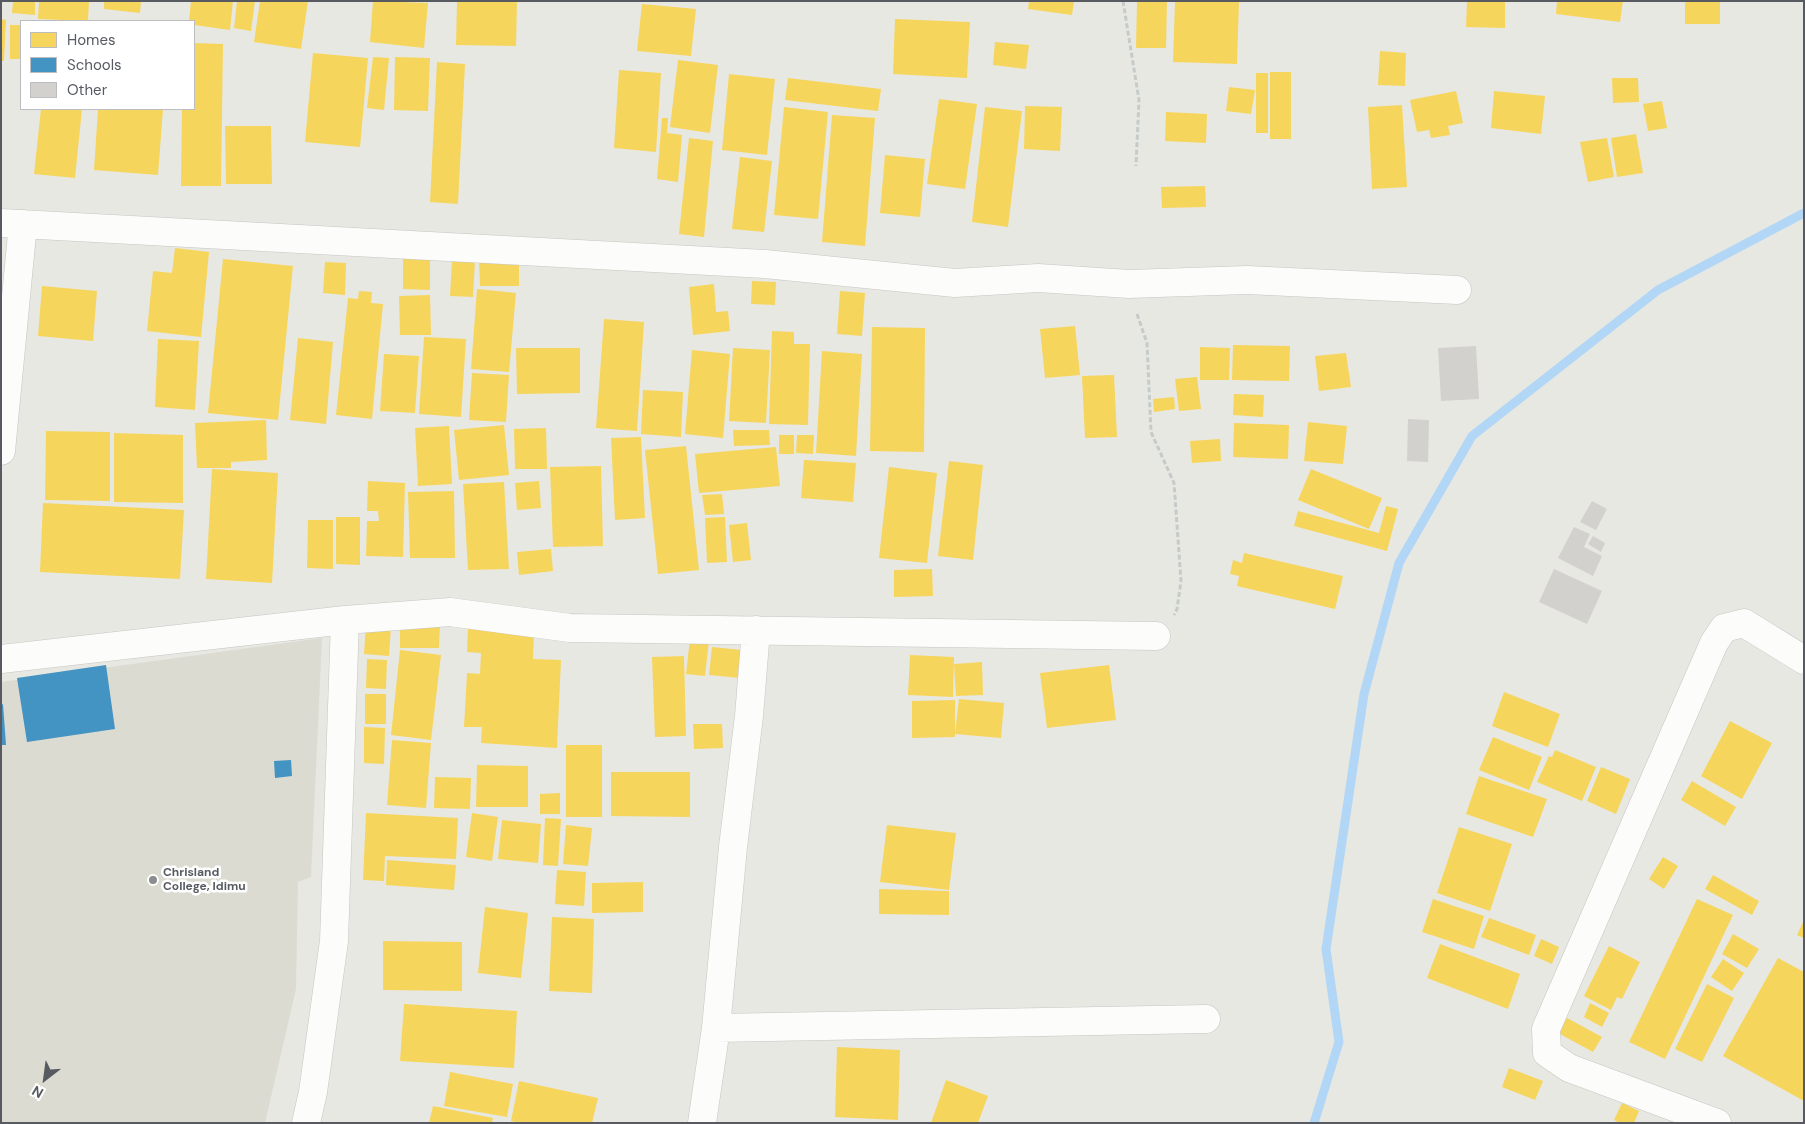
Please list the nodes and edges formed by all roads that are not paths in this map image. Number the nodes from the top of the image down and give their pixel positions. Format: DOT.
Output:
graph roads {
  1 [pos="12,224"];
  2 [pos="1457,290"];
  3 [pos="1,451"];
  4 [pos="345,620"];
  5 [pos="756,630"];
  6 [pos="1156,636"];
  7 [pos="1,659"];
  8 [pos="1804,660"];
  9 [pos="1206,1019"];
  10 [pos="716,1028"];
  11 [pos="306,1123"];
  12 [pos="702,1123"];
  13 [pos="1717,1123"];
  1 -- 2 [label="street"];
  1 -- 3 [label="street"];
  4 -- 5 [label="street"];
  4 -- 7 [label="street"];
  4 -- 11 [label="street"];
  5 -- 6 [label="street"];
  5 -- 10 [label="street"];
  8 -- 13 [label="street"];
  9 -- 10 [label="street"];
  10 -- 12 [label="street"];
}
